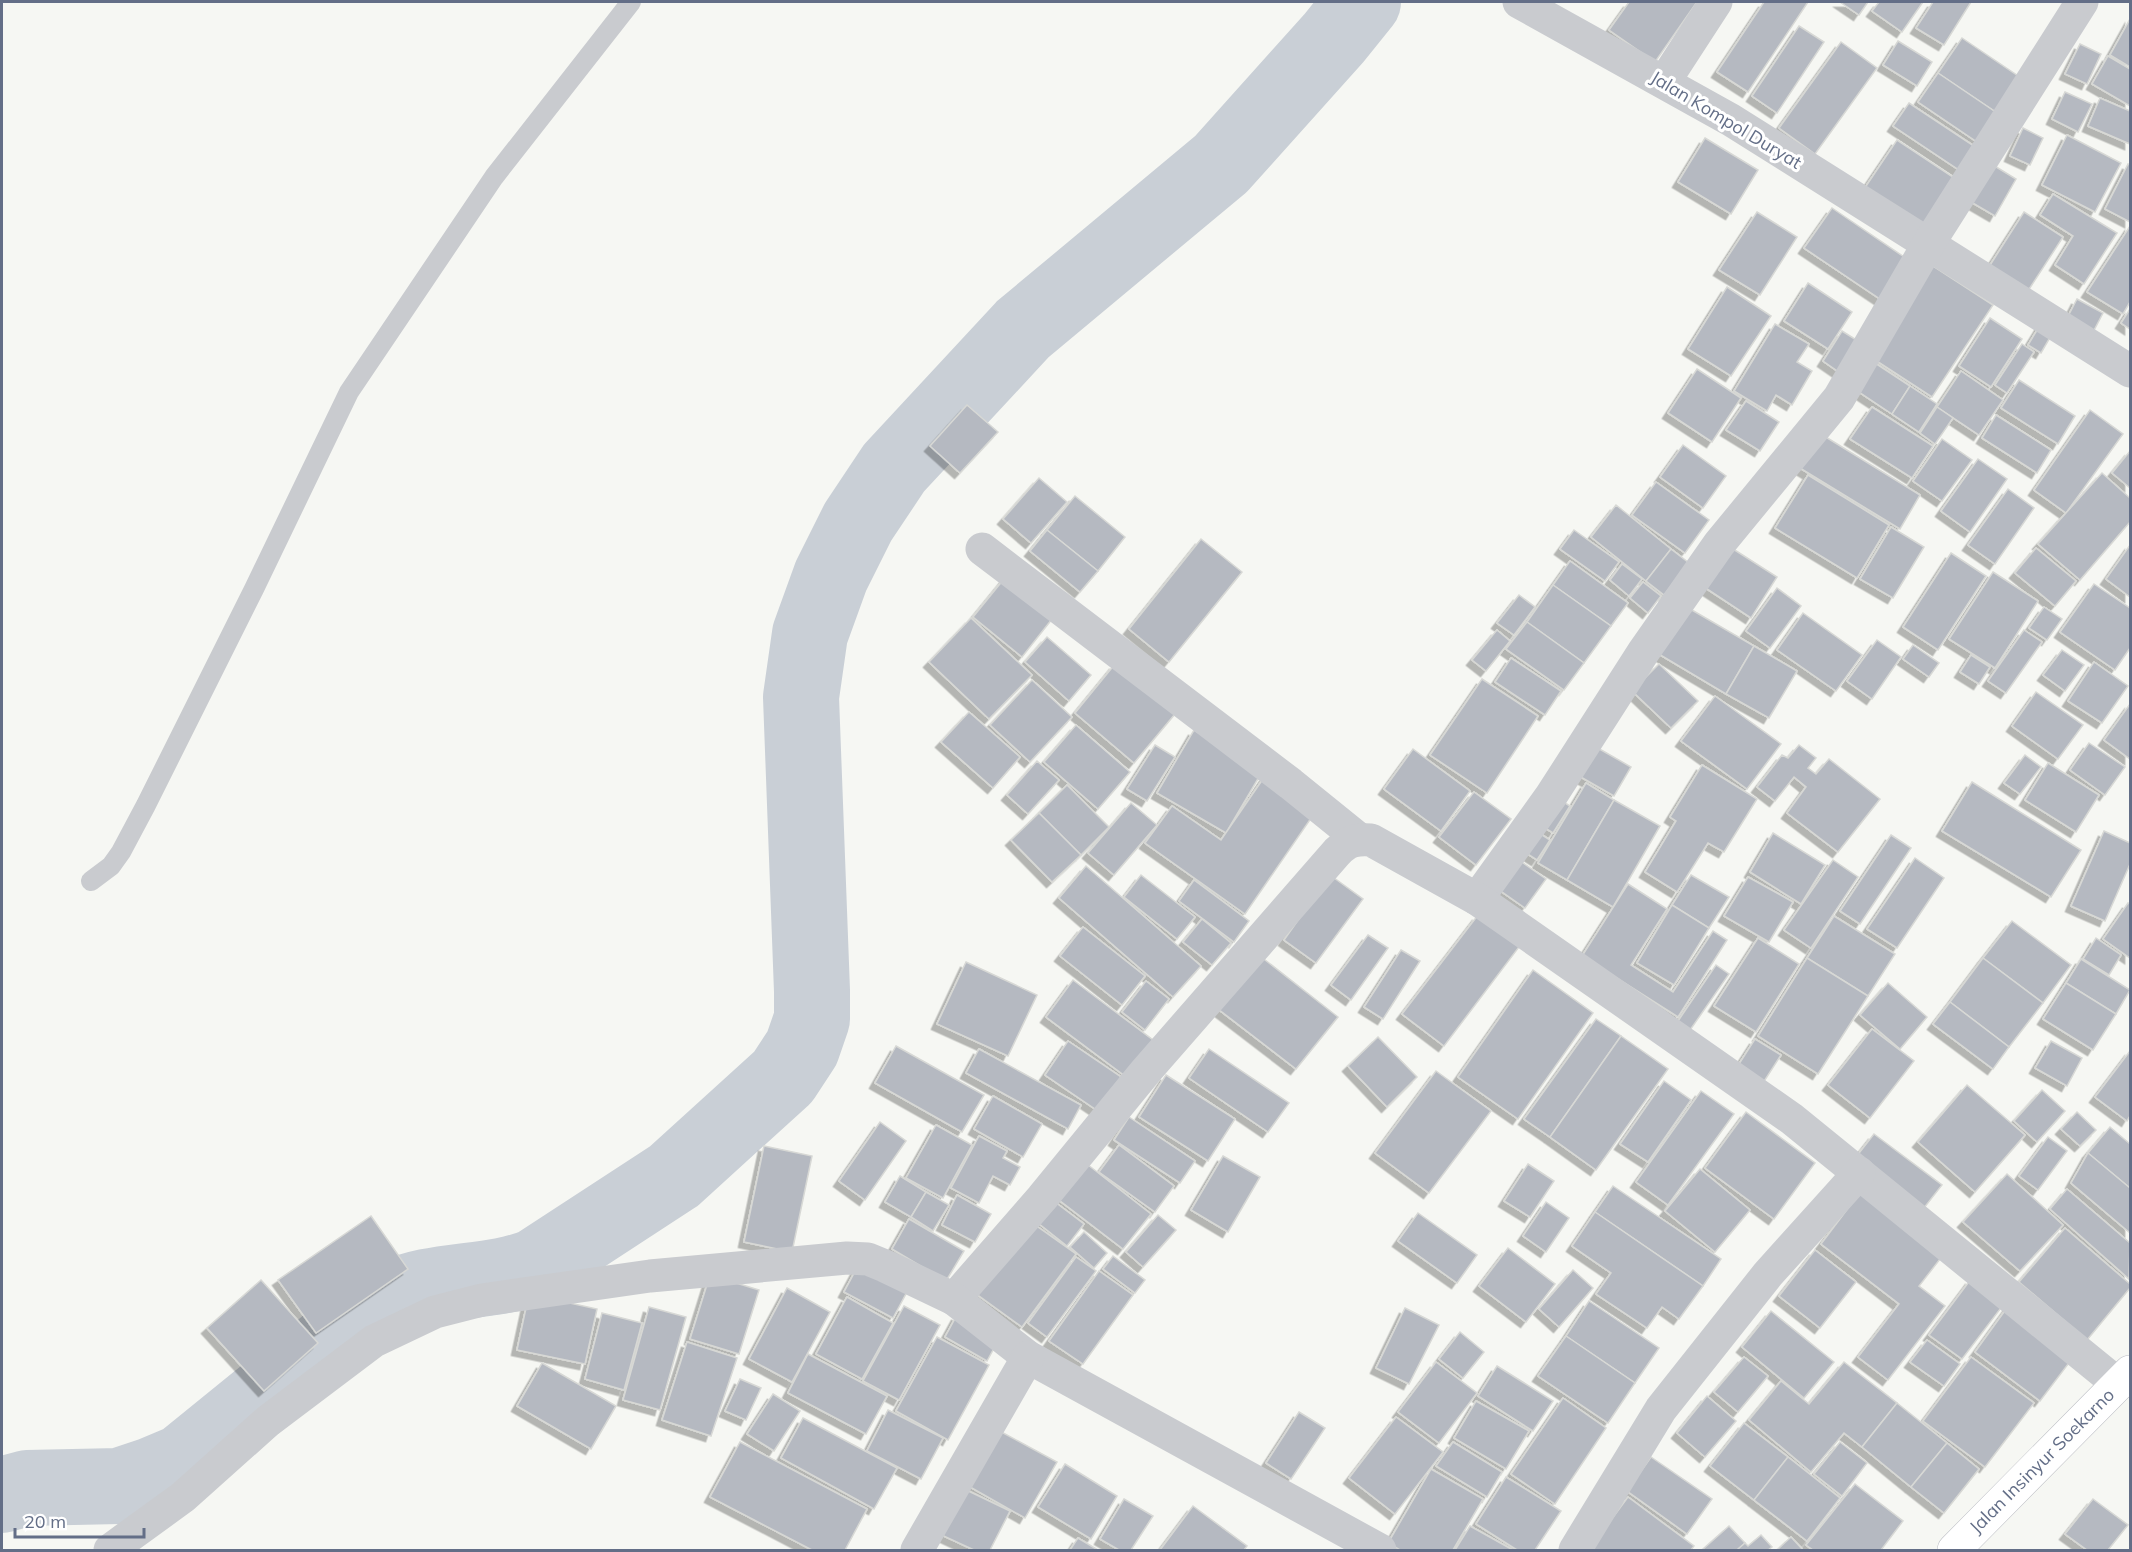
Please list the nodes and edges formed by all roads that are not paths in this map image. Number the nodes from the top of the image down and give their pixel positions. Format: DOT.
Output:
graph roads {
  1 [pos="631,2"];
  2 [pos="1520,2"];
  3 [pos="1716,2"];
  4 [pos="2082,2"];
  5 [pos="1664,82"];
  6 [pos="1929,243"];
  7 [pos="2130,370"];
  8 [pos="982,549"];
  9 [pos="1359,839"];
  10 [pos="91,881"];
  11 [pos="1477,899"];
  12 [pos="1860,1173"];
  13 [pos="954,1299"];
  14 [pos="1028,1357"];
  15 [pos="2124,1378"];
  16 [pos="110,1551"];
  17 [pos="917,1551"];
  18 [pos="1380,1551"];
  19 [pos="1575,1551"];
  20 [pos="1954,1551"];
  1 -- 10 [label="lane"];
  2 -- 5 [label="street, Jalan Kompol Duryat"];
  3 -- 5 [label="street"];
  4 -- 6 [label="street"];
  5 -- 6 [label="street, Jalan Kompol Duryat"];
  6 -- 7 [label="street, Jalan Kompol Duryat"];
  6 -- 11 [label="street"];
  8 -- 9 [label="street"];
  9 -- 11 [label="street"];
  9 -- 13 [label="street"];
  11 -- 12 [label="street"];
  12 -- 15 [label="street"];
  12 -- 19 [label="street"];
  13 -- 14 [label="street"];
  13 -- 16 [label="street"];
  14 -- 17 [label="street"];
  14 -- 18 [label="street"];
  15 -- 20 [label="main road, Jalan Insinyur Soekarno"];
}
